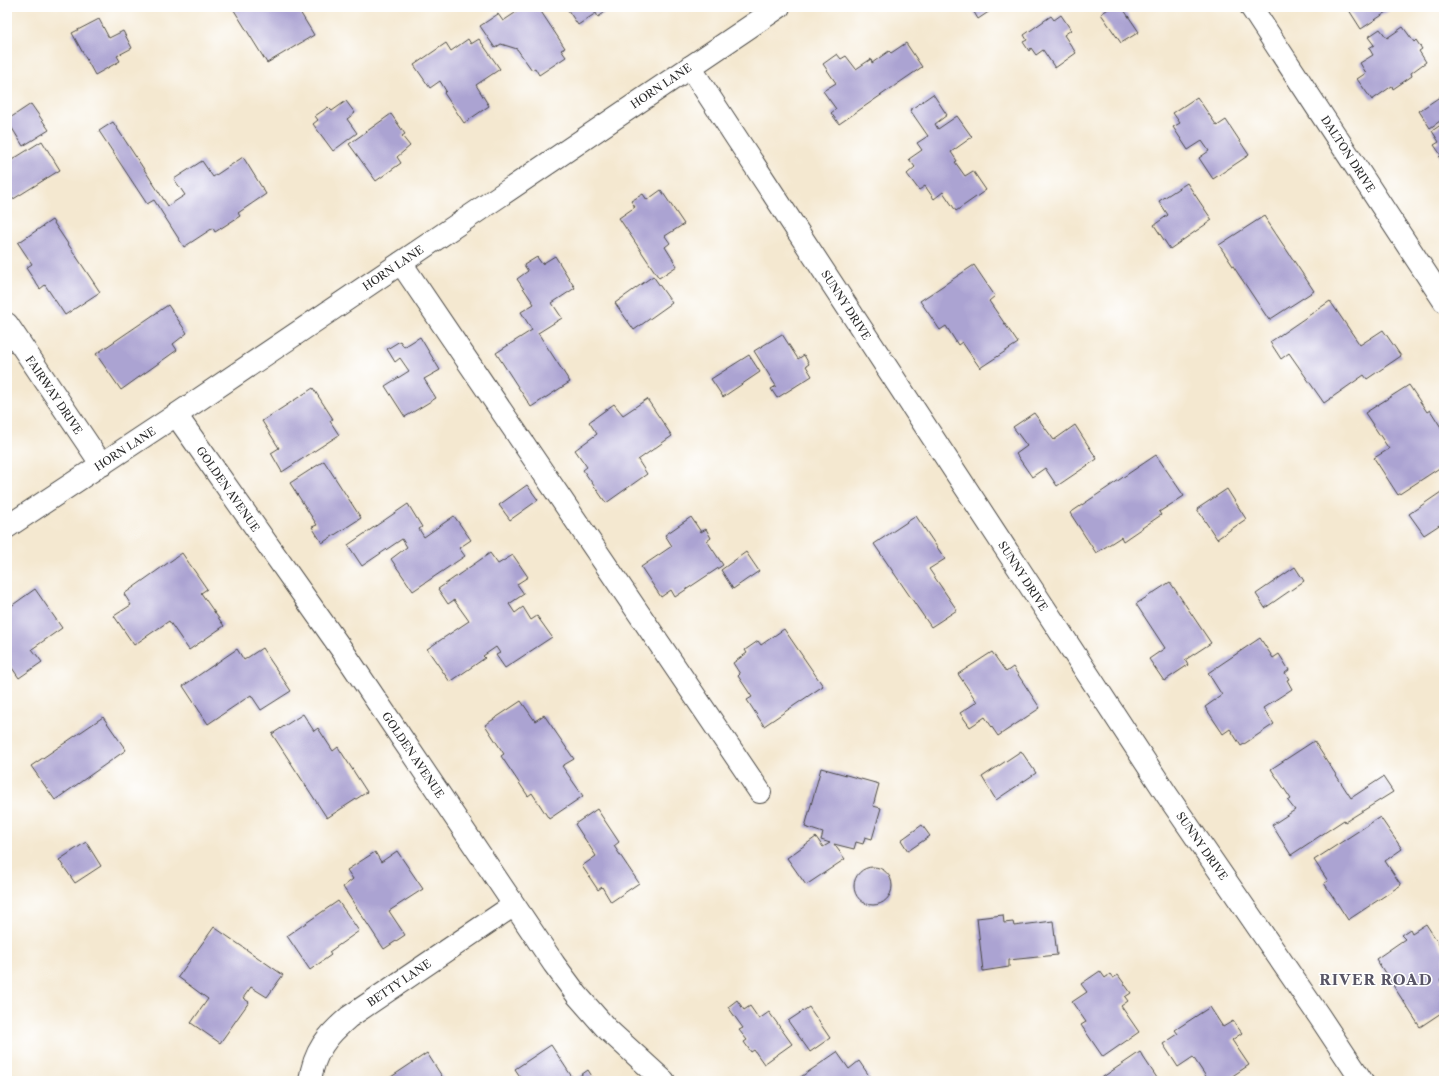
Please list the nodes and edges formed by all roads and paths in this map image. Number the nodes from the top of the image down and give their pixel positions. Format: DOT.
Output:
graph roads {
  1 [pos="779,7"];
  2 [pos="1251,7"];
  3 [pos="690,67"];
  4 [pos="401,263"];
  5 [pos="1444,301"];
  6 [pos="7,324"];
  7 [pos="176,415"];
  8 [pos="102,464"];
  9 [pos="7,527"];
  10 [pos="760,792"];
  11 [pos="514,905"];
  12 [pos="310,1081"];
  13 [pos="664,1081"];
  14 [pos="1362,1081"];
  1 -- 3 [label="street, HORN LANE"];
  2 -- 5 [label="street, DALTON DRIVE"];
  3 -- 4 [label="street, HORN LANE"];
  3 -- 14 [label="street, SUNNY DRIVE"];
  4 -- 7 [label="street, HORN LANE"];
  4 -- 10 [label="street"];
  6 -- 8 [label="street, FAIRWAY DRIVE"];
  7 -- 8 [label="street, HORN LANE"];
  7 -- 11 [label="street, GOLDEN AVENUE"];
  8 -- 9 [label="street, HORN LANE"];
  11 -- 12 [label="street, BETTY LANE"];
  11 -- 13 [label="street, GOLDEN AVENUE"];
}
